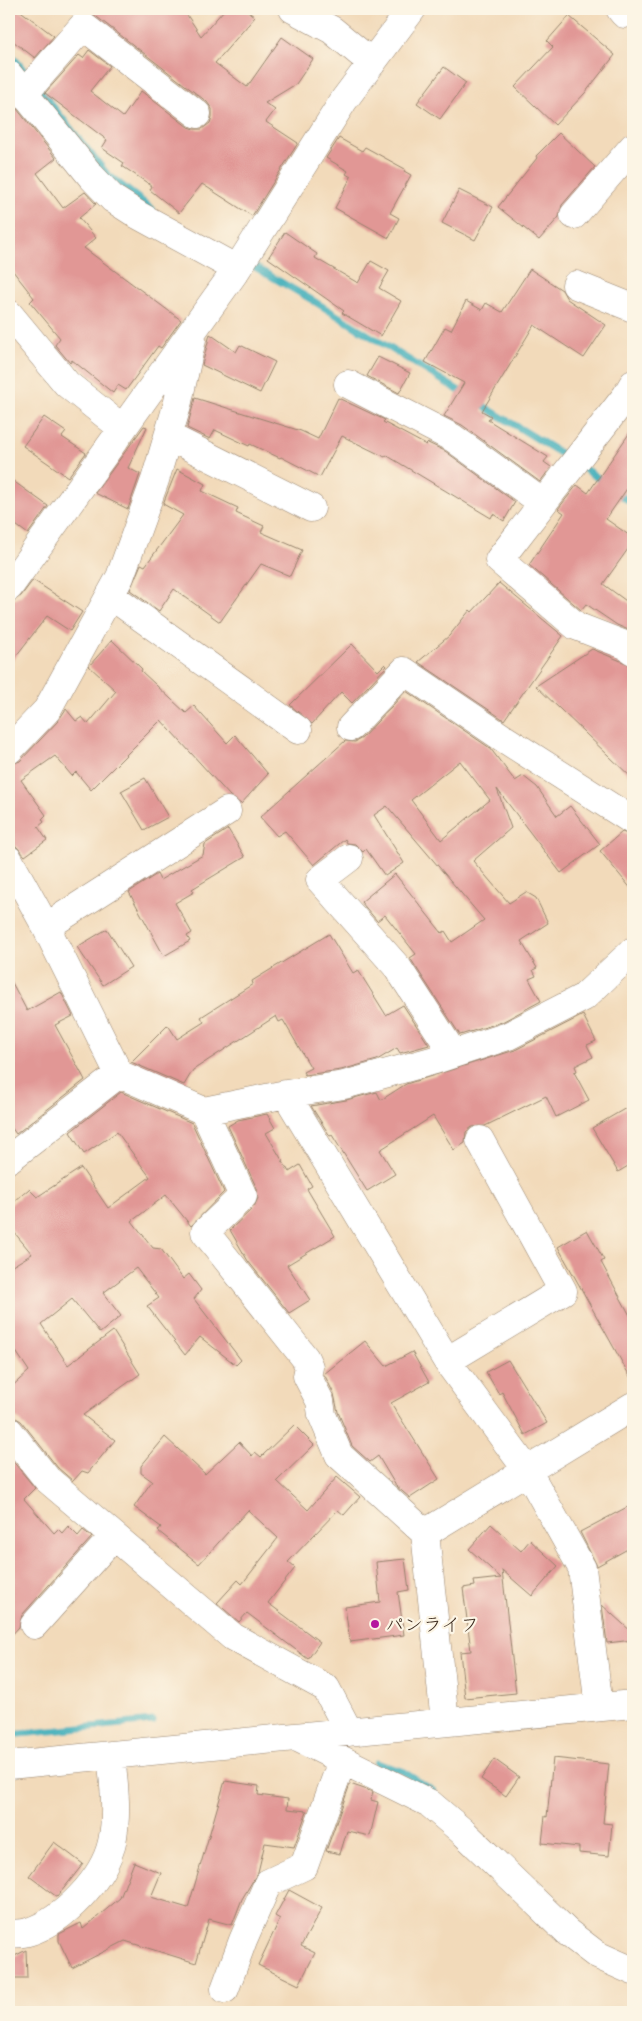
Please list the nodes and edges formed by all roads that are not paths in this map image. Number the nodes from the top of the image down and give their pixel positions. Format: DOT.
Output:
graph roads {
  1 [pos="293,9"];
  2 [pos="412,9"];
  3 [pos="372,63"];
  4 [pos="16,84"];
  5 [pos="197,114"];
  6 [pos="633,147"];
  7 [pos="574,215"];
  8 [pos="241,262"];
  9 [pos="576,285"];
  10 [pos="633,308"];
  11 [pos="9,314"];
  12 [pos="195,328"];
  13 [pos="348,384"];
  14 [pos="633,384"];
  15 [pos="122,428"];
  16 [pos="168,436"];
  17 [pos="543,503"];
  18 [pos="311,508"];
  19 [pos="9,587"];
  20 [pos="110,595"];
  21 [pos="633,651"];
  22 [pos="351,727"];
  23 [pos="298,730"];
  24 [pos="9,750"];
  25 [pos="228,811"];
  26 [pos="633,822"];
  27 [pos="349,858"];
  28 [pos="9,860"];
  29 [pos="46,927"];
  30 [pos="633,951"];
  31 [pos="453,1053"];
  32 [pos="119,1074"];
  33 [pos="286,1094"];
  34 [pos="204,1111"];
  35 [pos="480,1140"];
  36 [pos="9,1159"];
  37 [pos="447,1361"];
  38 [pos="633,1406"];
  39 [pos="9,1431"];
  40 [pos="527,1470"];
  41 [pos="425,1533"];
  42 [pos="114,1536"];
  43 [pos="34,1625"];
  44 [pos="622,1703"];
  45 [pos="445,1722"];
  46 [pos="349,1732"];
  47 [pos="296,1737"];
  48 [pos="111,1754"];
  49 [pos="342,1761"];
  50 [pos="9,1764"];
  51 [pos="9,1934"];
  52 [pos="633,1971"];
  53 [pos="224,1989"];
  1 -- 3 [label="street"];
  2 -- 3 [label="street"];
  3 -- 8 [label="street"];
  4 -- 5 [label="street"];
  4 -- 8 [label="street"];
  6 -- 7 [label="street"];
  8 -- 12 [label="street"];
  9 -- 10 [label="street"];
  11 -- 15 [label="street"];
  12 -- 15 [label="street"];
  12 -- 16 [label="street"];
  13 -- 17 [label="street"];
  14 -- 17 [label="street"];
  15 -- 19 [label="street"];
  16 -- 18 [label="street"];
  16 -- 20 [label="street"];
  17 -- 21 [label="street"];
  20 -- 23 [label="street"];
  20 -- 24 [label="street"];
  22 -- 26 [label="street"];
  25 -- 29 [label="street"];
  27 -- 31 [label="street"];
  28 -- 29 [label="street"];
  29 -- 32 [label="street"];
  30 -- 31 [label="street"];
  31 -- 33 [label="street"];
  32 -- 34 [label="street"];
  32 -- 36 [label="street"];
  33 -- 34 [label="street"];
  33 -- 37 [label="street"];
  34 -- 41 [label="street"];
  35 -- 37 [label="street"];
  37 -- 40 [label="street"];
  38 -- 40 [label="street"];
  39 -- 42 [label="street"];
  40 -- 41 [label="street"];
  40 -- 44 [label="street"];
  41 -- 45 [label="street"];
  42 -- 43 [label="street"];
  42 -- 46 [label="street"];
  44 -- 45 [label="street"];
  45 -- 46 [label="street"];
  46 -- 47 [label="street"];
  47 -- 48 [label="street"];
  47 -- 49 [label="street"];
  48 -- 50 [label="street"];
  48 -- 51 [label="street"];
  49 -- 52 [label="street"];
  49 -- 53 [label="street"];
}
